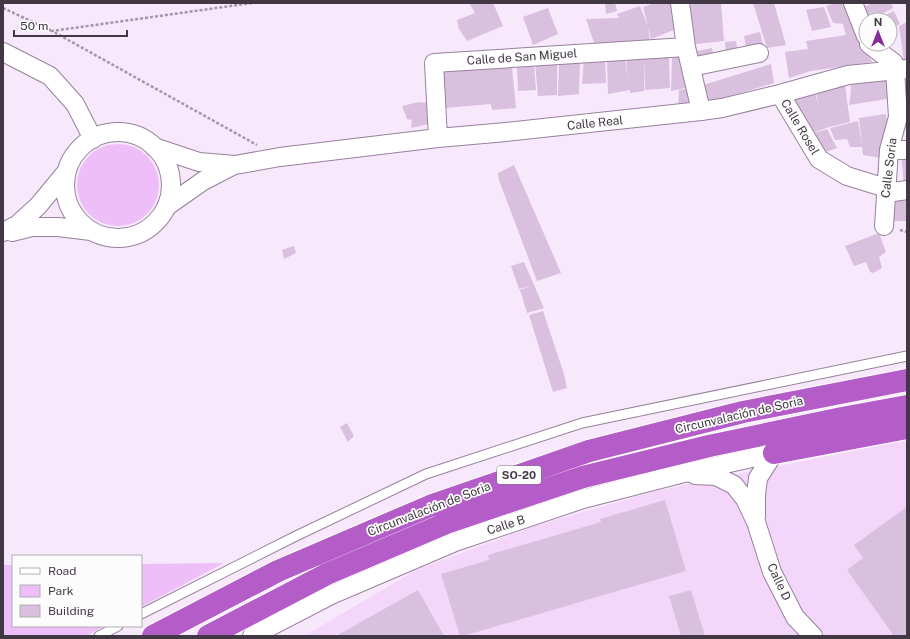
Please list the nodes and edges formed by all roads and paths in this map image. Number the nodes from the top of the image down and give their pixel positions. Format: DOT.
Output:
graph roads {
  1 [pos="252,3"];
  2 [pos="680,3"];
  3 [pos="854,3"];
  4 [pos="3,8"];
  5 [pos="858,14"];
  6 [pos="52,31"];
  7 [pos="686,47"];
  8 [pos="3,52"];
  9 [pos="880,52"];
  10 [pos="759,53"];
  11 [pos="691,67"];
  12 [pos="899,67"];
  13 [pos="780,94"];
  14 [pos="701,111"];
  15 [pos="438,138"];
  16 [pos="93,139"];
  17 [pos="154,147"];
  18 [pos="889,150"];
  19 [pos="907,150"];
  20 [pos="280,157"];
  21 [pos="235,165"];
  22 [pos="67,171"];
  23 [pos="907,190"];
  24 [pos="886,191"];
  25 [pos="166,207"];
  26 [pos="884,226"];
  27 [pos="91,231"];
  28 [pos="3,234"];
  29 [pos="907,356"];
  30 [pos="907,380"];
  31 [pos="907,406"];
  32 [pos="907,428"];
  33 [pos="774,453"];
  34 [pos="680,474"];
  35 [pos="756,522"];
  36 [pos="142,613"];
  37 [pos="116,627"];
  38 [pos="99,636"];
  39 [pos="153,636"];
  40 [pos="208,636"];
  41 [pos="252,636"];
  42 [pos="812,636"];
  1 -- 6 [label="path"];
  2 -- 7 [label="street"];
  3 -- 5 [label="street"];
  4 -- 6 [label="path"];
  6 -- 20 [label="path"];
  7 -- 11 [label="street"];
  7 -- 15 [label="street, Calle de San Miguel"];
  8 -- 16 [label="street"];
  9 -- 12 [label="street"];
  10 -- 11 [label="street"];
  11 -- 14 [label="street"];
  12 -- 13 [label="street, Calle Real"];
  12 -- 18 [label="street, Calle Soria"];
  13 -- 14 [label="street, Calle Real"];
  13 -- 24 [label="street, Calle Rosel"];
  14 -- 15 [label="street, Calle Real"];
  15 -- 20 [label="street, Calle Real"];
  16 -- 17 [label="street"];
  16 -- 22 [label="street"];
  17 -- 21 [label="street"];
  17 -- 25 [label="street"];
  18 -- 19 [label="street"];
  18 -- 24 [label="street, Calle Soria"];
  20 -- 21 [label="street, Calle Real"];
  21 -- 25 [label="street"];
  22 -- 27 [label="street"];
  22 -- 28 [label="street"];
  23 -- 24 [label="street"];
  24 -- 26 [label="street, Calle Soria"];
  25 -- 27 [label="street"];
  27 -- 28 [label="street"];
  29 -- 36 [label="lane"];
  30 -- 39 [label="highway, Circunvalación de Soria / SO-20"];
  31 -- 40 [label="highway, Circunvalación de Soria / SO-20"];
  32 -- 33 [label="highway"];
  33 -- 34 [label="street, Calle B"];
  33 -- 35 [label="street, Calle D"];
  34 -- 35 [label="street, Calle D"];
  34 -- 41 [label="street, Calle B"];
  35 -- 42 [label="street, Calle D"];
  37 -- 38 [label="lane"];
}
